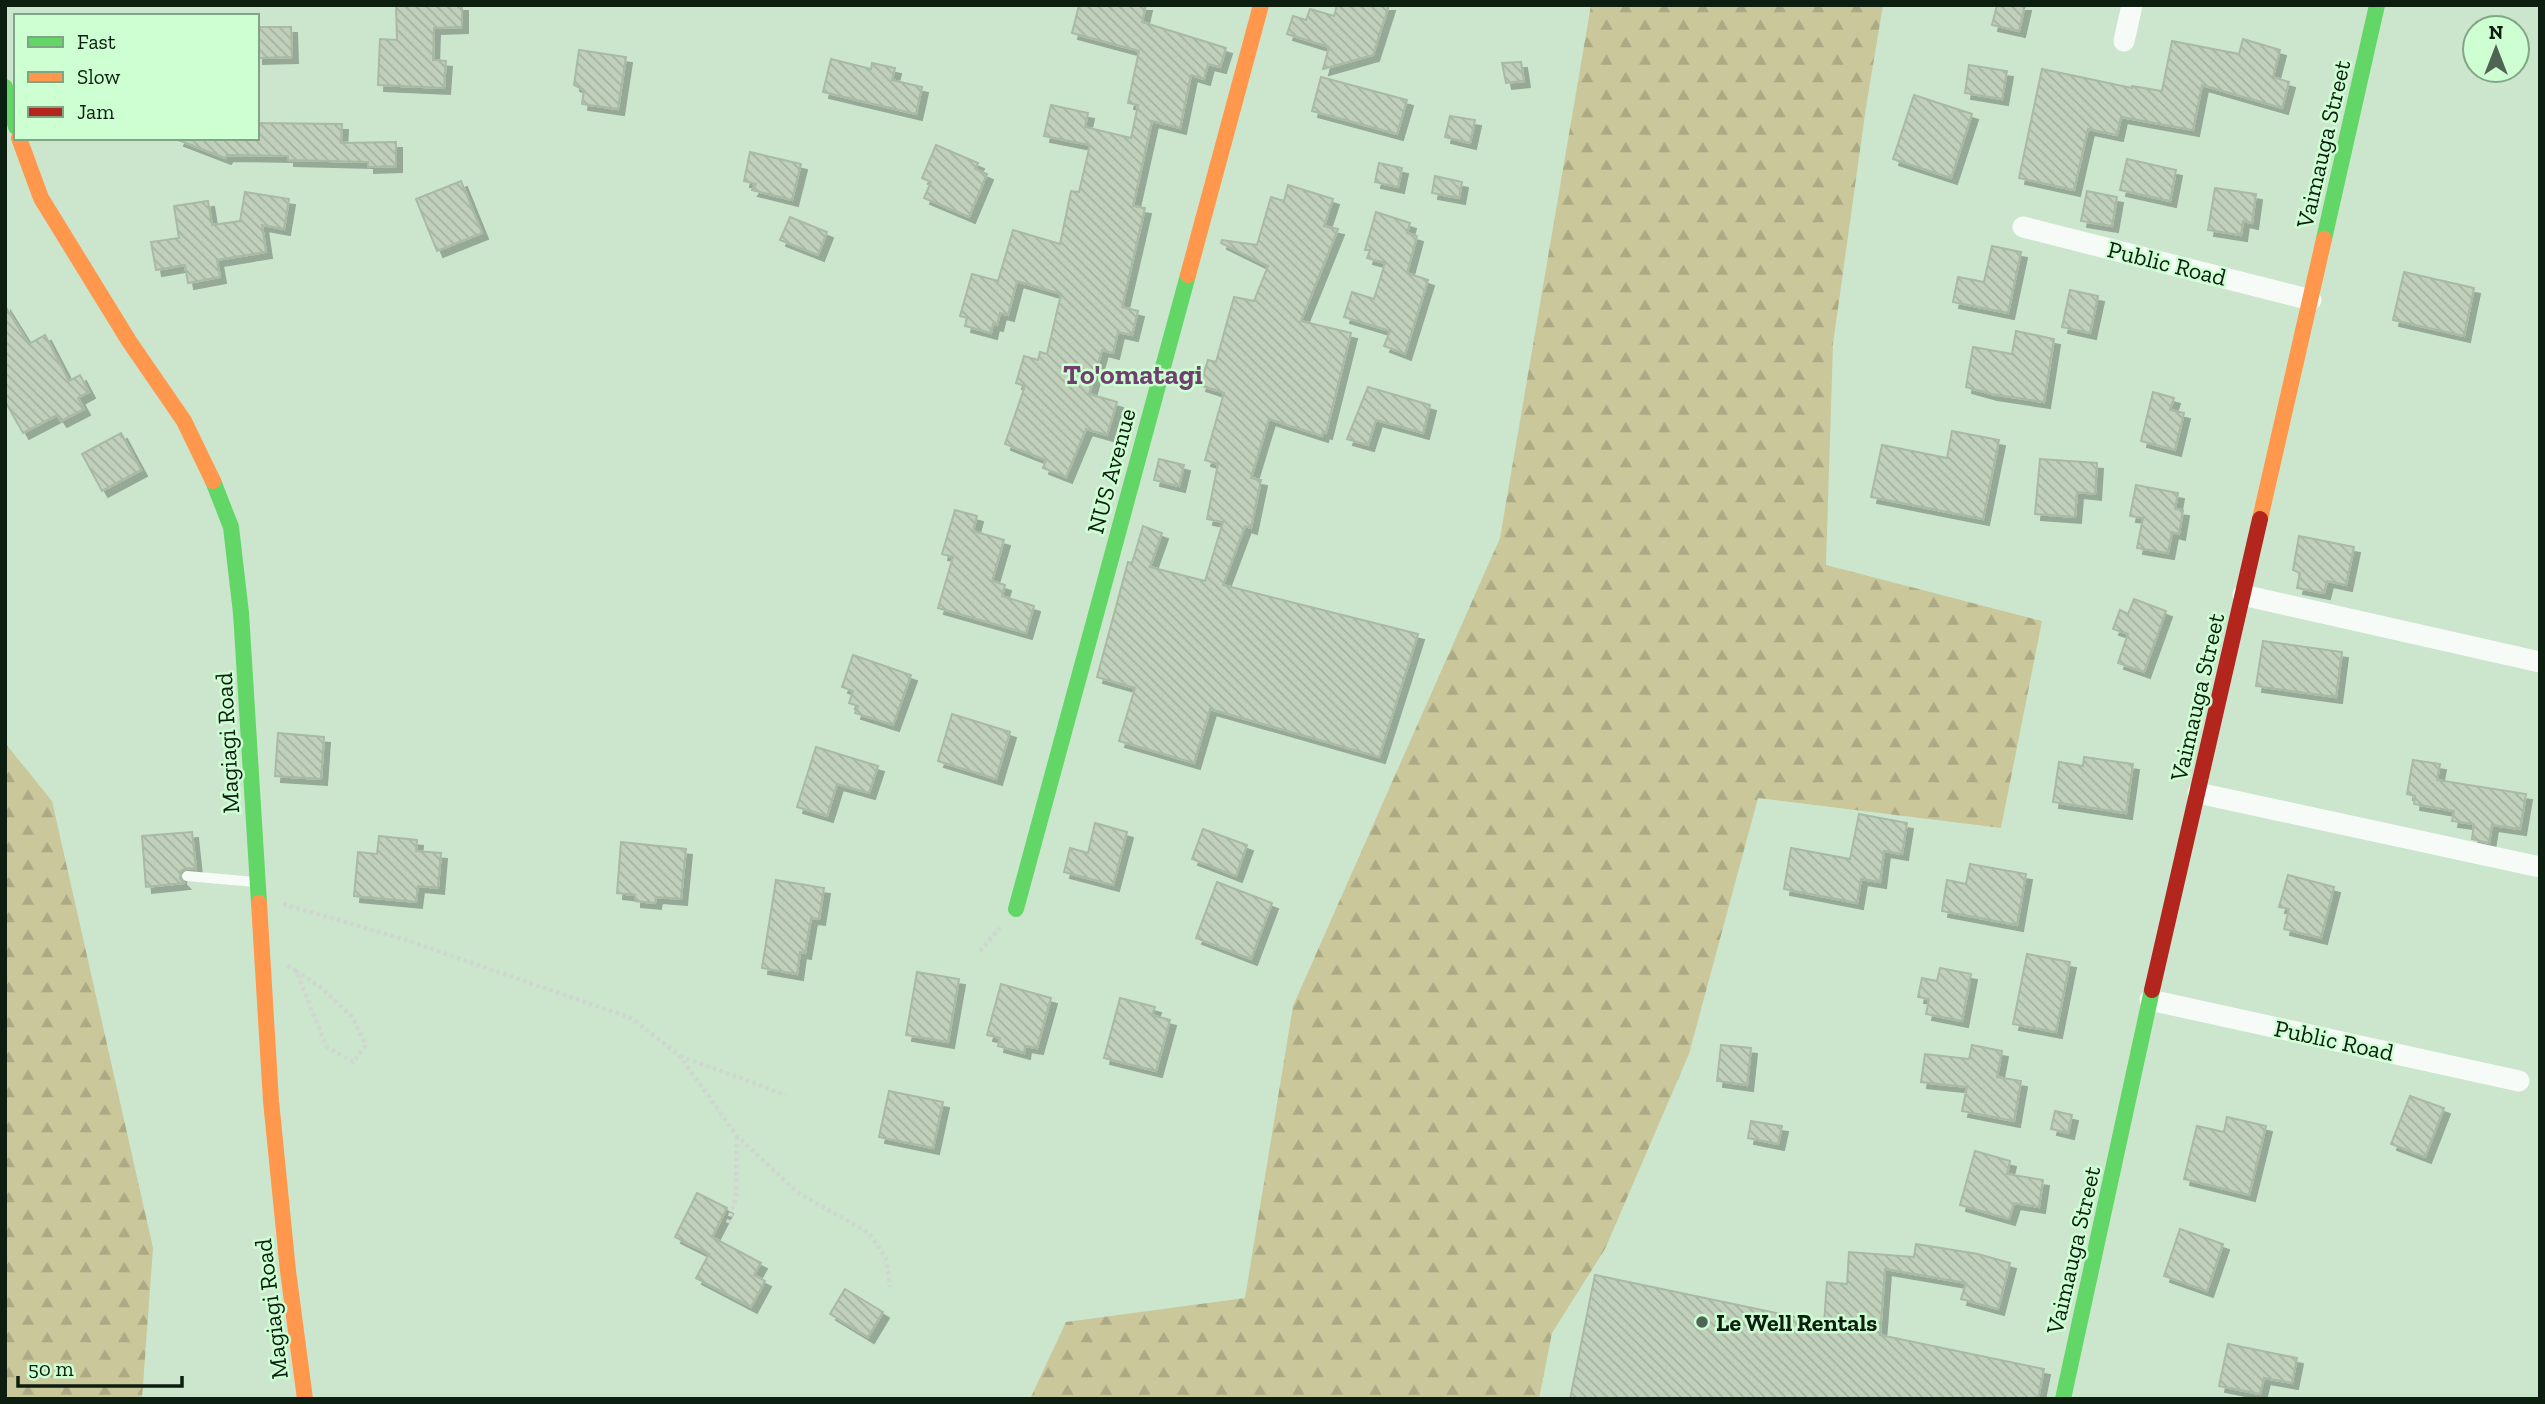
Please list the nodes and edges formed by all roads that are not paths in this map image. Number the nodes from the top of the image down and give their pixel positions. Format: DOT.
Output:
graph roads {
  1 [pos="1261,5"];
  2 [pos="2133,5"];
  3 [pos="2377,5"];
  4 [pos="2124,41"];
  5 [pos="5,87"];
  6 [pos="14,120"];
  7 [pos="20,140"];
  8 [pos="2023,227"];
  9 [pos="2311,300"];
  10 [pos="2243,595"];
  11 [pos="2540,662"];
  12 [pos="2198,793"];
  13 [pos="2540,867"];
  14 [pos="187,876"];
  15 [pos="258,890"];
  16 [pos="1016,909"];
  17 [pos="2150,1000"];
  18 [pos="2519,1081"];
  19 [pos="304,1399"];
  20 [pos="2063,1399"];
  1 -- 16 [label="street, NUS Avenue"];
  2 -- 4 [label="street"];
  3 -- 9 [label="street, Vaimauga Street"];
  5 -- 6 [label="street"];
  7 -- 15 [label="street, Magiagi Road"];
  8 -- 9 [label="street, Public Road"];
  9 -- 10 [label="street, Vaimauga Street"];
  10 -- 11 [label="street"];
  10 -- 12 [label="street, Vaimauga Street"];
  12 -- 13 [label="street"];
  12 -- 17 [label="street, Vaimauga Street"];
  14 -- 15 [label="lane"];
  15 -- 19 [label="street, Magiagi Road"];
  17 -- 18 [label="street, Public Road"];
  17 -- 20 [label="street, Vaimauga Street"];
}
